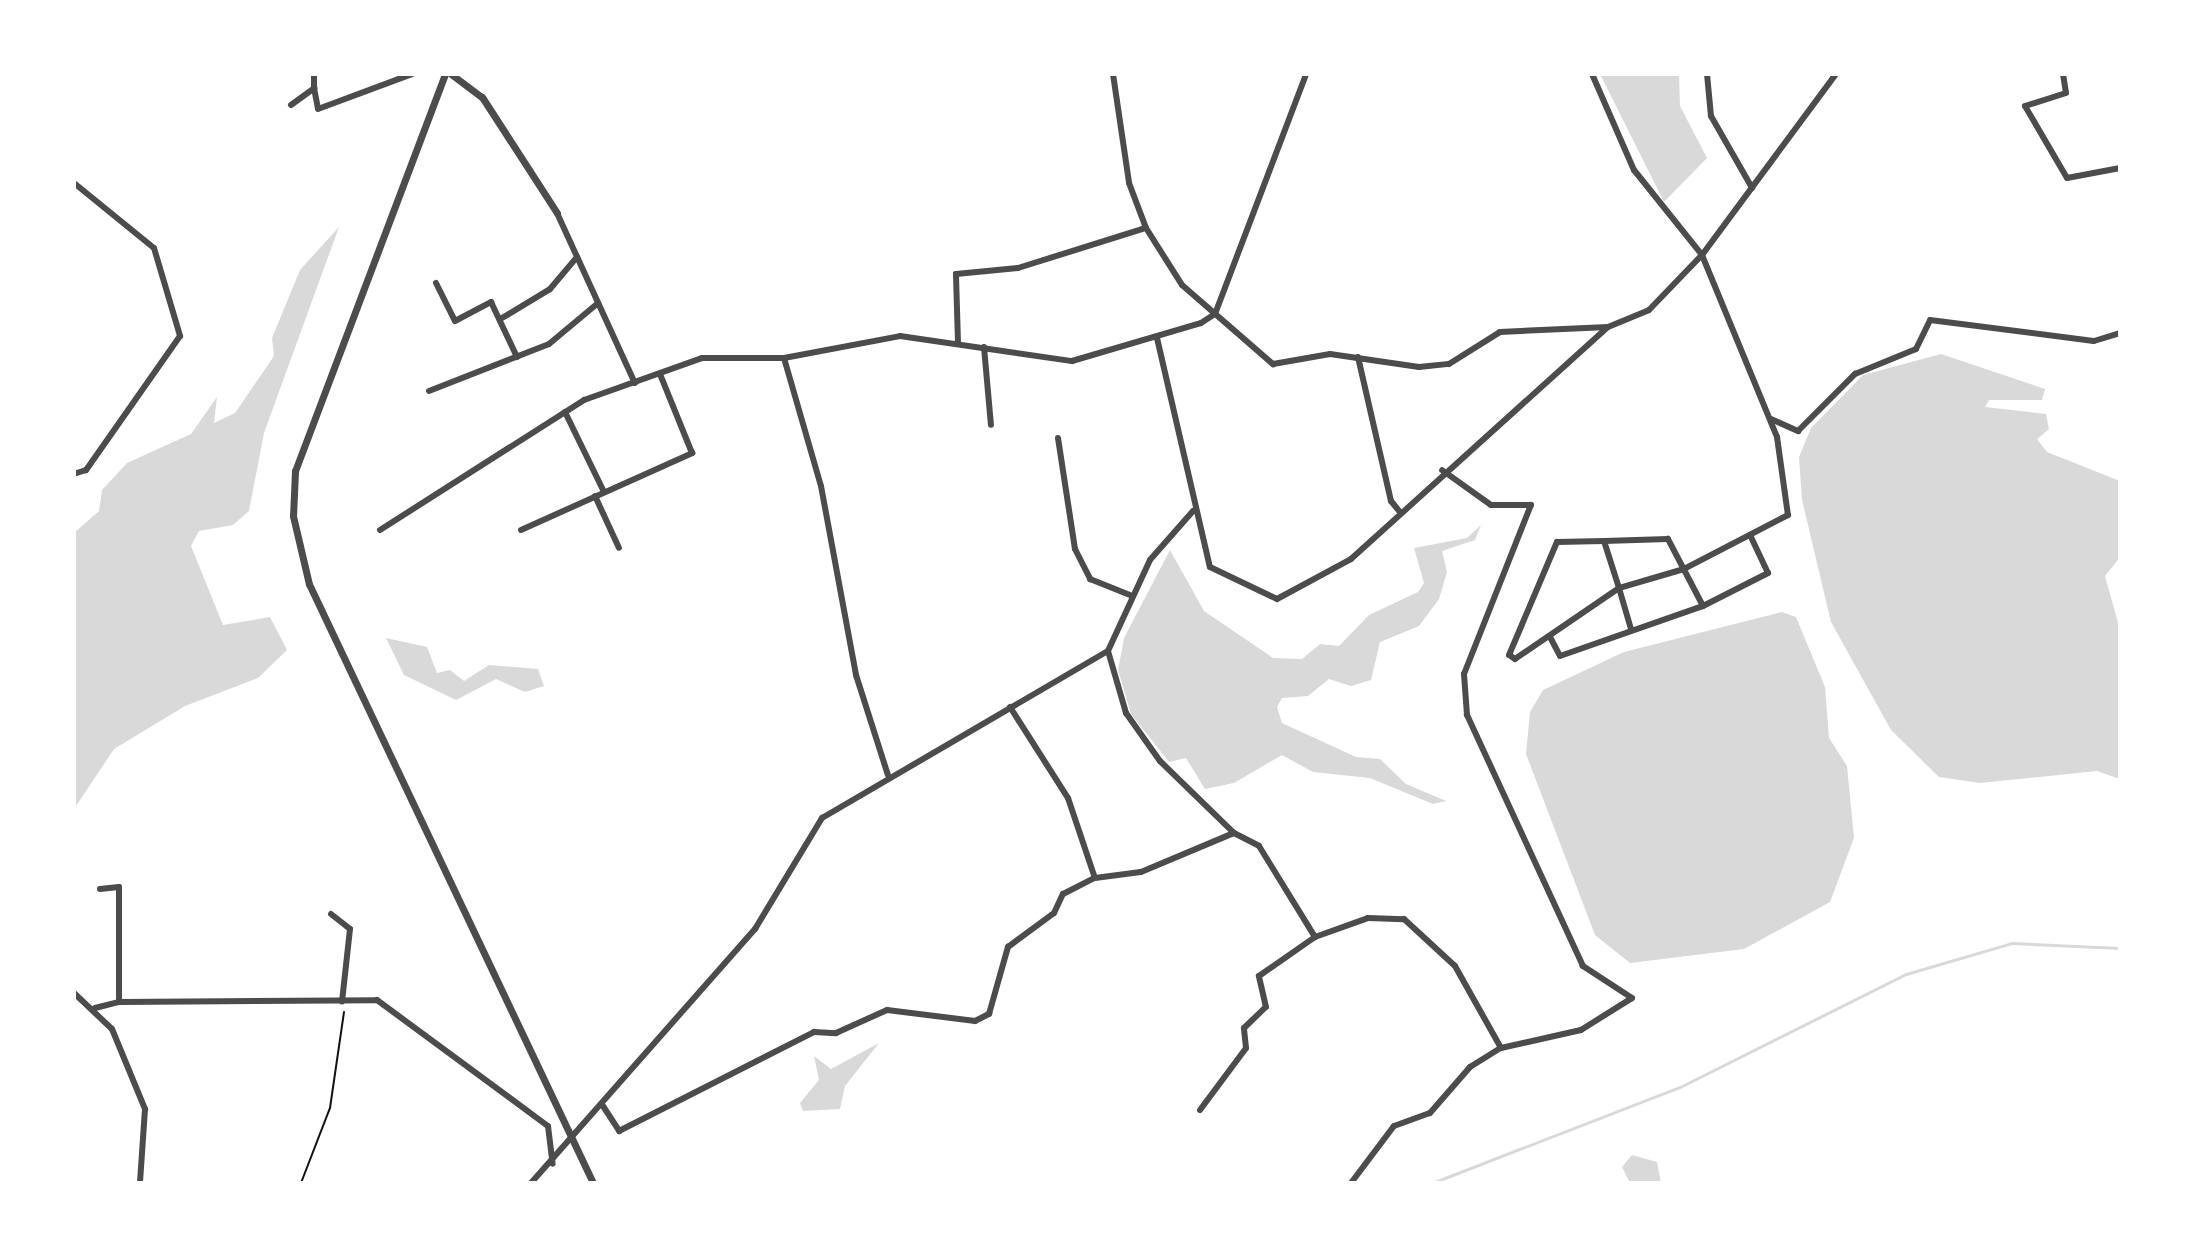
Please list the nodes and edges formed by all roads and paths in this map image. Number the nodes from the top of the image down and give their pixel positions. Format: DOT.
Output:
graph roads {
  1 [pos="314,74"];
  2 [pos="412,74"];
  3 [pos="448,74"];
  4 [pos="1113,74"];
  5 [pos="1306,74"];
  6 [pos="1592,74"];
  7 [pos="1707,74"];
  8 [pos="1836,74"];
  9 [pos="2063,74"];
  10 [pos="314,88"];
  11 [pos="291,105"];
  12 [pos="2120,168"];
  13 [pos="74,183"];
  14 [pos="1752,188"];
  15 [pos="557,213"];
  16 [pos="1146,228"];
  17 [pos="1702,255"];
  18 [pos="577,257"];
  19 [pos="436,283"];
  20 [pos="598,303"];
  21 [pos="1215,314"];
  22 [pos="502,318"];
  23 [pos="1608,327"];
  24 [pos="2120,333"];
  25 [pos="1157,338"];
  26 [pos="958,343"];
  27 [pos="984,347"];
  28 [pos="517,357"];
  29 [pos="1358,357"];
  30 [pos="784,358"];
  31 [pos="660,374"];
  32 [pos="635,383"];
  33 [pos="429,391"];
  34 [pos="565,412"];
  35 [pos="1771,419"];
  36 [pos="991,425"];
  37 [pos="1058,438"];
  38 [pos="1442,470"];
  39 [pos="74,474"];
  40 [pos="604,492"];
  41 [pos="595,496"];
  42 [pos="1193,511"];
  43 [pos="1400,512"];
  44 [pos="380,530"];
  45 [pos="521,530"];
  46 [pos="1750,535"];
  47 [pos="1604,541"];
  48 [pos="619,548"];
  49 [pos="1684,569"];
  50 [pos="1619,588"];
  51 [pos="1130,595"];
  52 [pos="1703,606"];
  53 [pos="1631,629"];
  54 [pos="1550,637"];
  55 [pos="1108,651"];
  56 [pos="1010,707"];
  57 [pos="888,775"];
  58 [pos="1234,833"];
  59 [pos="1095,878"];
  60 [pos="100,889"];
  61 [pos="331,914"];
  62 [pos="1315,937"];
  63 [pos="74,993"];
  64 [pos="119,1002"];
  65 [pos="342,1002"];
  66 [pos="95,1008"];
  67 [pos="1501,1048"];
  68 [pos="603,1106"];
  69 [pos="1200,1110"];
  70 [pos="572,1140"];
  71 [pos="553,1164"];
  72 [pos="140,1183"];
  73 [pos="301,1183"];
  74 [pos="531,1183"];
  75 [pos="593,1183"];
  76 [pos="1351,1183"];
  1 -- 10 [label="street"];
  2 -- 10 [label="street"];
  3 -- 15 [label="street"];
  3 -- 70 [label="street"];
  4 -- 16 [label="street"];
  5 -- 21 [label="street"];
  6 -- 17 [label="street"];
  7 -- 14 [label="street"];
  8 -- 14 [label="street"];
  9 -- 12 [label="street"];
  10 -- 11 [label="street"];
  13 -- 39 [label="street"];
  14 -- 17 [label="street"];
  15 -- 18 [label="street"];
  16 -- 21 [label="street"];
  16 -- 26 [label="street"];
  17 -- 23 [label="street"];
  17 -- 35 [label="street"];
  18 -- 20 [label="street"];
  18 -- 22 [label="street"];
  19 -- 22 [label="street"];
  20 -- 28 [label="street"];
  20 -- 32 [label="street"];
  21 -- 25 [label="street"];
  21 -- 29 [label="street"];
  22 -- 28 [label="street"];
  23 -- 29 [label="street"];
  23 -- 38 [label="street"];
  24 -- 35 [label="street"];
  25 -- 27 [label="street"];
  25 -- 42 [label="street"];
  26 -- 27 [label="street"];
  26 -- 30 [label="street"];
  27 -- 36 [label="street"];
  28 -- 33 [label="street"];
  29 -- 43 [label="street"];
  30 -- 31 [label="street"];
  30 -- 57 [label="street"];
  31 -- 32 [label="street"];
  31 -- 40 [label="street"];
  32 -- 34 [label="street"];
  34 -- 40 [label="street"];
  34 -- 44 [label="street"];
  35 -- 46 [label="street"];
  37 -- 51 [label="street"];
  38 -- 43 [label="street"];
  38 -- 67 [label="street"];
  40 -- 41 [label="street"];
  41 -- 45 [label="street"];
  41 -- 48 [label="street"];
  42 -- 43 [label="street"];
  42 -- 51 [label="street"];
  46 -- 49 [label="street"];
  46 -- 52 [label="street"];
  47 -- 49 [label="street"];
  47 -- 50 [label="street"];
  47 -- 54 [label="street"];
  49 -- 50 [label="street"];
  49 -- 52 [label="street"];
  50 -- 53 [label="street"];
  50 -- 54 [label="street"];
  51 -- 55 [label="street"];
  52 -- 53 [label="street"];
  53 -- 54 [label="street"];
  55 -- 56 [label="street"];
  55 -- 58 [label="street"];
  56 -- 57 [label="street"];
  56 -- 59 [label="street"];
  57 -- 68 [label="street"];
  58 -- 59 [label="street"];
  58 -- 62 [label="street"];
  59 -- 68 [label="street"];
  60 -- 64 [label="street"];
  61 -- 65 [label="street"];
  62 -- 67 [label="street"];
  62 -- 69 [label="street"];
  63 -- 66 [label="street"];
  64 -- 65 [label="street"];
  64 -- 66 [label="street"];
  65 -- 71 [label="street"];
  65 -- 73 [label="path"];
  66 -- 72 [label="street"];
  67 -- 76 [label="street"];
  68 -- 70 [label="street"];
  70 -- 71 [label="street"];
  70 -- 75 [label="street"];
  71 -- 74 [label="street"];
}
